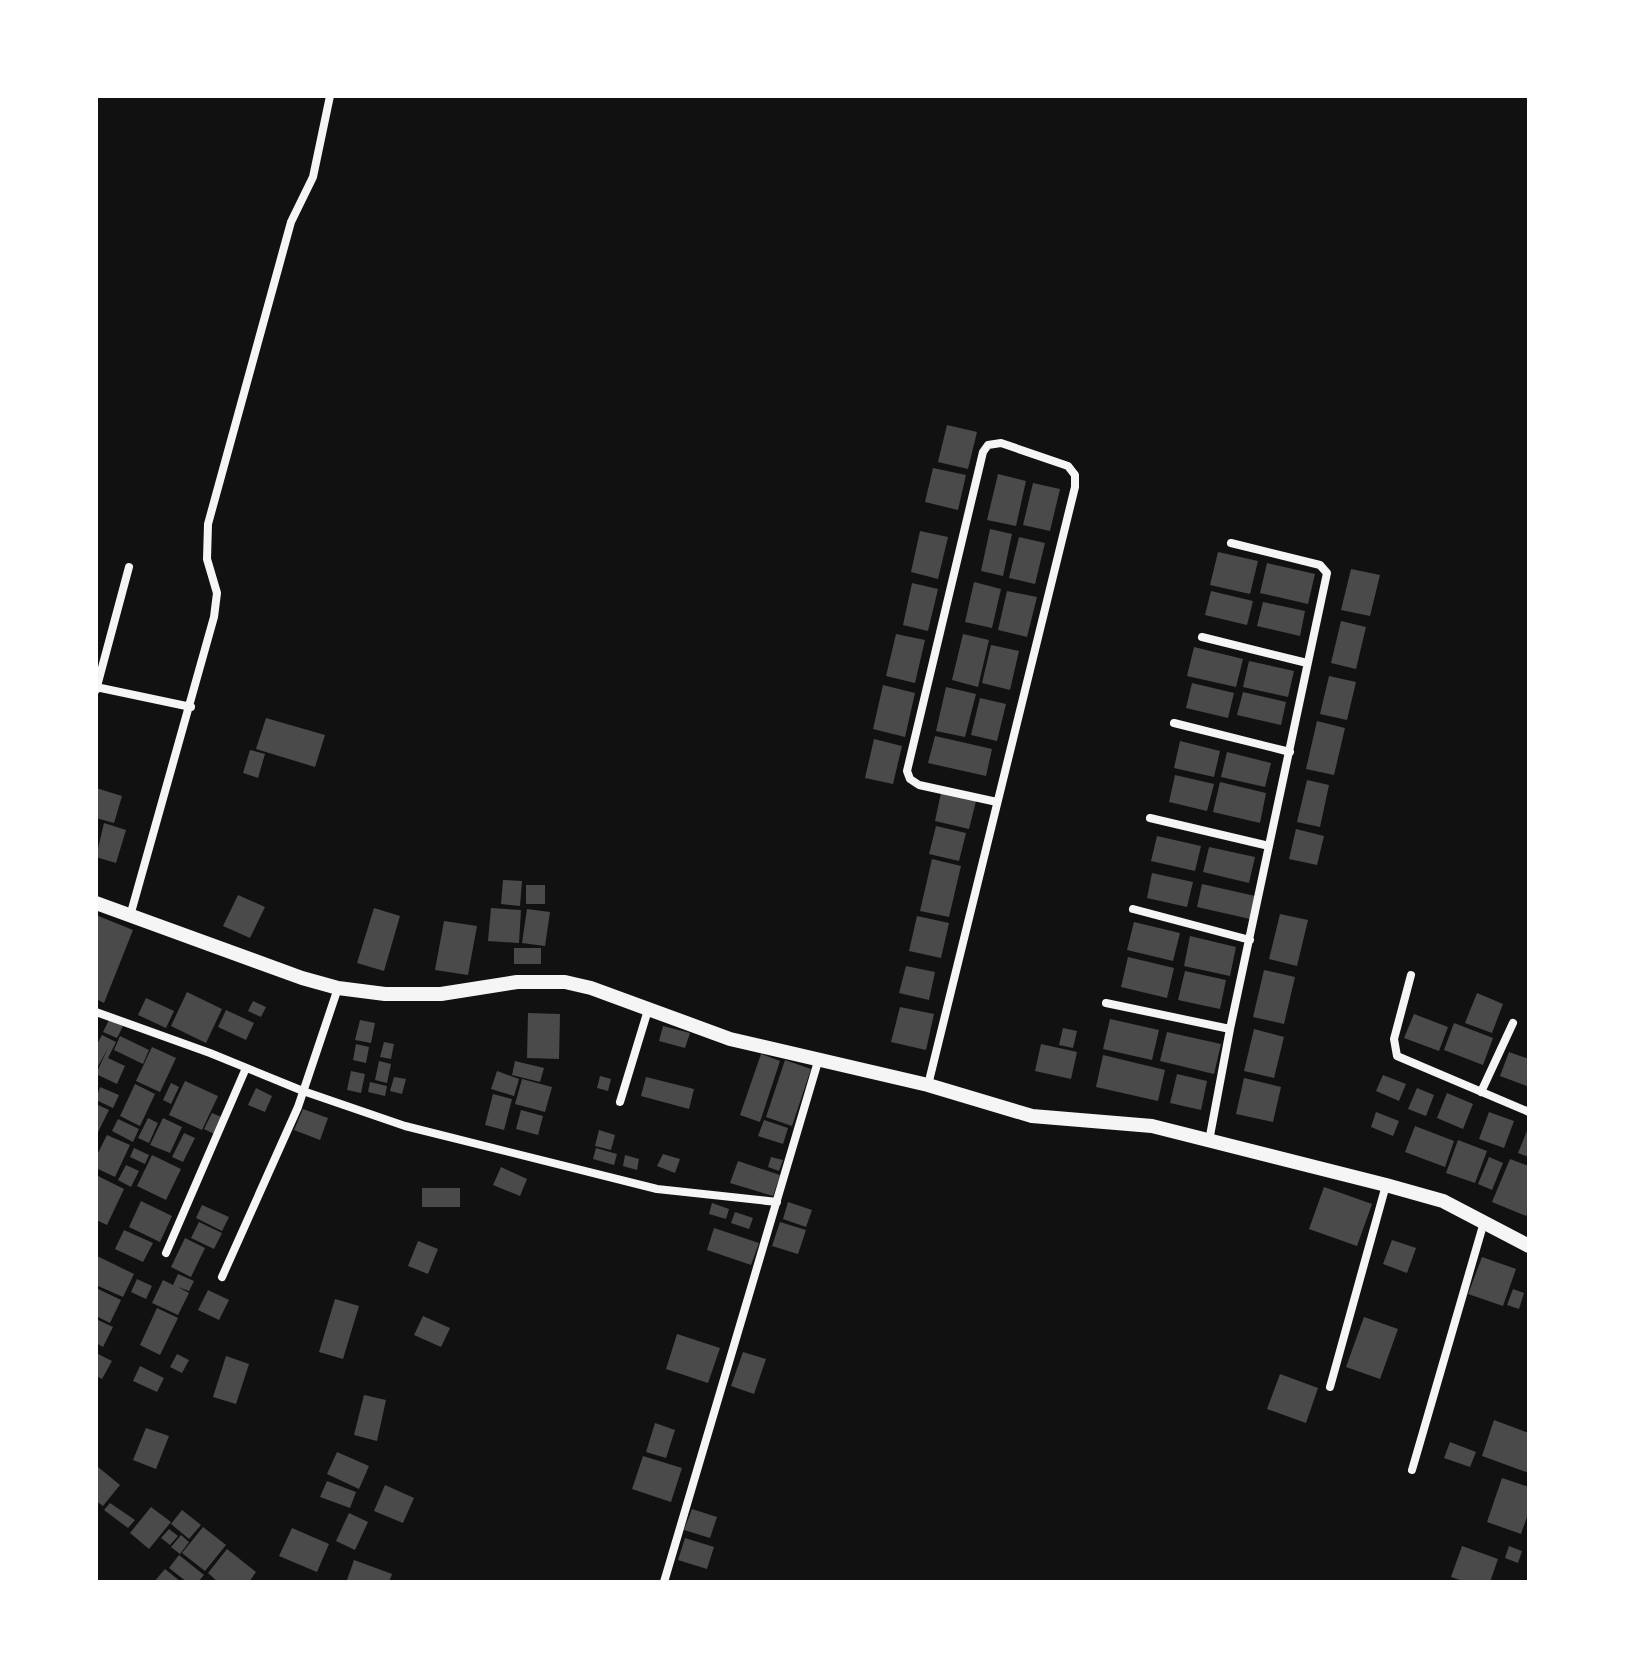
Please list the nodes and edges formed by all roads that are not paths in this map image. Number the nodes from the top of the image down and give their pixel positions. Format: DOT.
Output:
graph roads {
  1 [pos="330,96"];
  2 [pos="1231,543"];
  3 [pos="129,567"];
  4 [pos="1202,637"];
  5 [pos="1307,663"];
  6 [pos="96,688"];
  7 [pos="191,707"];
  8 [pos="1174,723"];
  9 [pos="1290,752"];
  10 [pos="997,802"];
  11 [pos="1150,818"];
  12 [pos="1269,846"];
  13 [pos="96,903"];
  14 [pos="1133,909"];
  15 [pos="130,916"];
  16 [pos="1250,940"];
  17 [pos="1411,975"];
  18 [pos="338,988"];
  19 [pos="1106,1003"];
  20 [pos="648,1010"];
  21 [pos="96,1012"];
  22 [pos="1513,1023"];
  23 [pos="1230,1029"];
  24 [pos="820,1057"];
  25 [pos="246,1068"];
  26 [pos="928,1085"];
  27 [pos="303,1091"];
  28 [pos="1481,1092"];
  29 [pos="620,1102"];
  30 [pos="1529,1112"];
  31 [pos="1209,1141"];
  32 [pos="1386,1185"];
  33 [pos="777,1202"];
  34 [pos="1484,1222"];
  35 [pos="1529,1246"];
  36 [pos="166,1253"];
  37 [pos="222,1277"];
  38 [pos="1330,1387"];
  39 [pos="1412,1470"];
  40 [pos="664,1582"];
  1 -- 7 [label="street"];
  2 -- 5 [label="street"];
  3 -- 6 [label="street"];
  4 -- 5 [label="street"];
  5 -- 9 [label="street"];
  6 -- 7 [label="street"];
  7 -- 15 [label="street"];
  8 -- 9 [label="street"];
  9 -- 12 [label="street"];
  10 -- 10 [label="street"];
  10 -- 26 [label="street"];
  11 -- 12 [label="street"];
  12 -- 16 [label="street"];
  13 -- 15 [label="street"];
  14 -- 16 [label="street"];
  15 -- 18 [label="street"];
  16 -- 23 [label="street"];
  17 -- 28 [label="street"];
  18 -- 20 [label="street"];
  18 -- 27 [label="street"];
  19 -- 23 [label="street"];
  20 -- 24 [label="street"];
  20 -- 29 [label="street"];
  21 -- 25 [label="street"];
  22 -- 28 [label="street"];
  23 -- 31 [label="street"];
  24 -- 26 [label="street"];
  24 -- 33 [label="street"];
  25 -- 27 [label="street"];
  25 -- 36 [label="street"];
  26 -- 31 [label="street"];
  27 -- 33 [label="street"];
  27 -- 37 [label="street"];
  28 -- 30 [label="street"];
  31 -- 32 [label="street"];
  32 -- 34 [label="street"];
  32 -- 38 [label="street"];
  33 -- 40 [label="street"];
  34 -- 35 [label="street"];
  34 -- 39 [label="street"];
}
